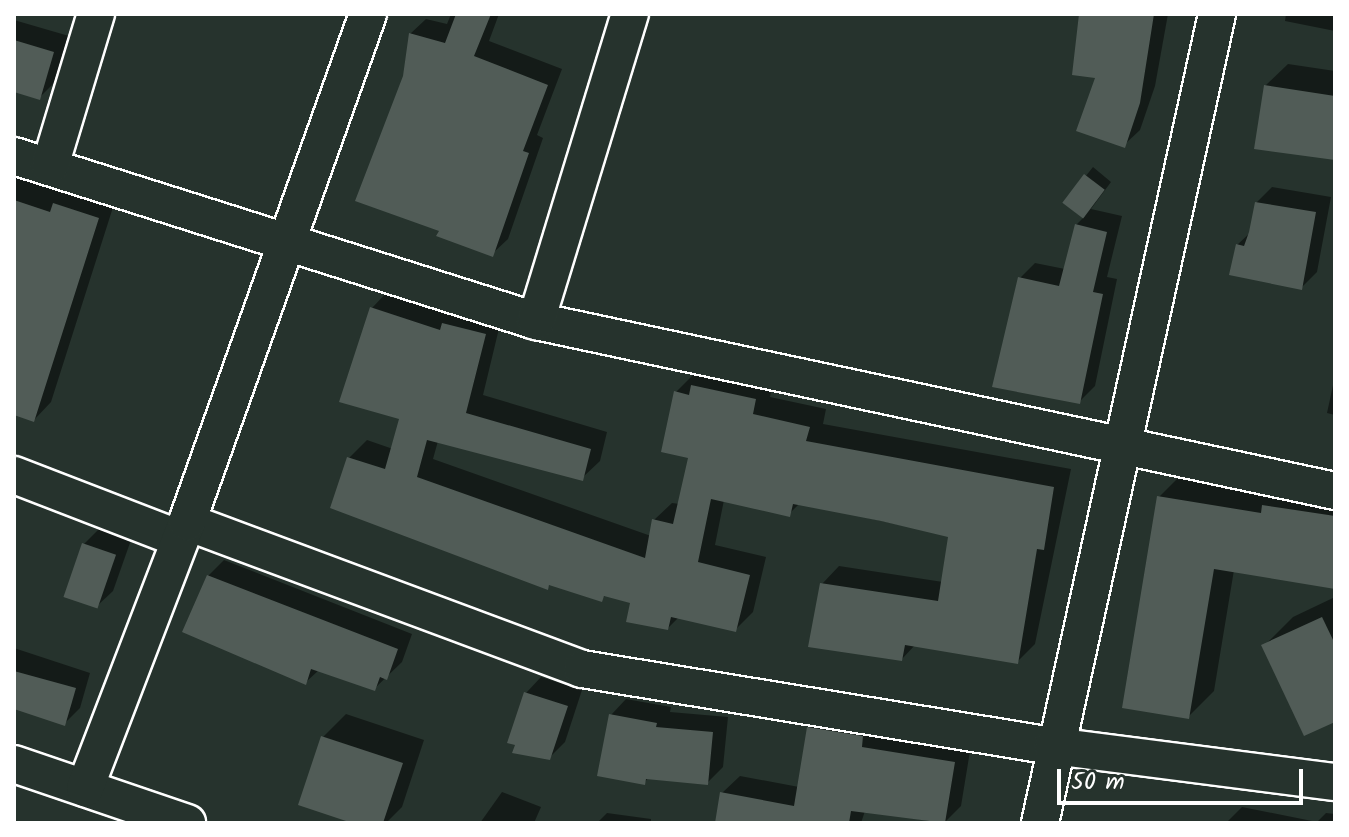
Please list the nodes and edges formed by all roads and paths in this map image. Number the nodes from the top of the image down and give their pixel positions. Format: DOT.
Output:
graph roads {
  1 [pos="96,14"];
  2 [pos="368,14"];
  3 [pos="630,14"];
  4 [pos="1217,14"];
  5 [pos="14,156"];
  6 [pos="50,166"];
  7 [pos="284,244"];
  8 [pos="536,321"];
  9 [pos="1119,447"];
  10 [pos="14,475"];
  11 [pos="1335,491"];
  12 [pos="184,531"];
  13 [pos="1053,746"];
  14 [pos="14,764"];
  15 [pos="1335,782"];
  16 [pos="85,788"];
  17 [pos="187,823"];
  18 [pos="1040,823"];
  1 -- 6 [label="street"];
  2 -- 7 [label="street"];
  3 -- 8 [label="street"];
  4 -- 9 [label="street"];
  5 -- 6 [label="street"];
  6 -- 7 [label="street"];
  7 -- 8 [label="street"];
  7 -- 12 [label="street"];
  8 -- 9 [label="street"];
  9 -- 11 [label="street"];
  9 -- 13 [label="street"];
  10 -- 12 [label="street"];
  12 -- 13 [label="street"];
  12 -- 16 [label="street"];
  13 -- 15 [label="street"];
  13 -- 18 [label="street"];
  14 -- 16 [label="street"];
  16 -- 17 [label="street"];
}
